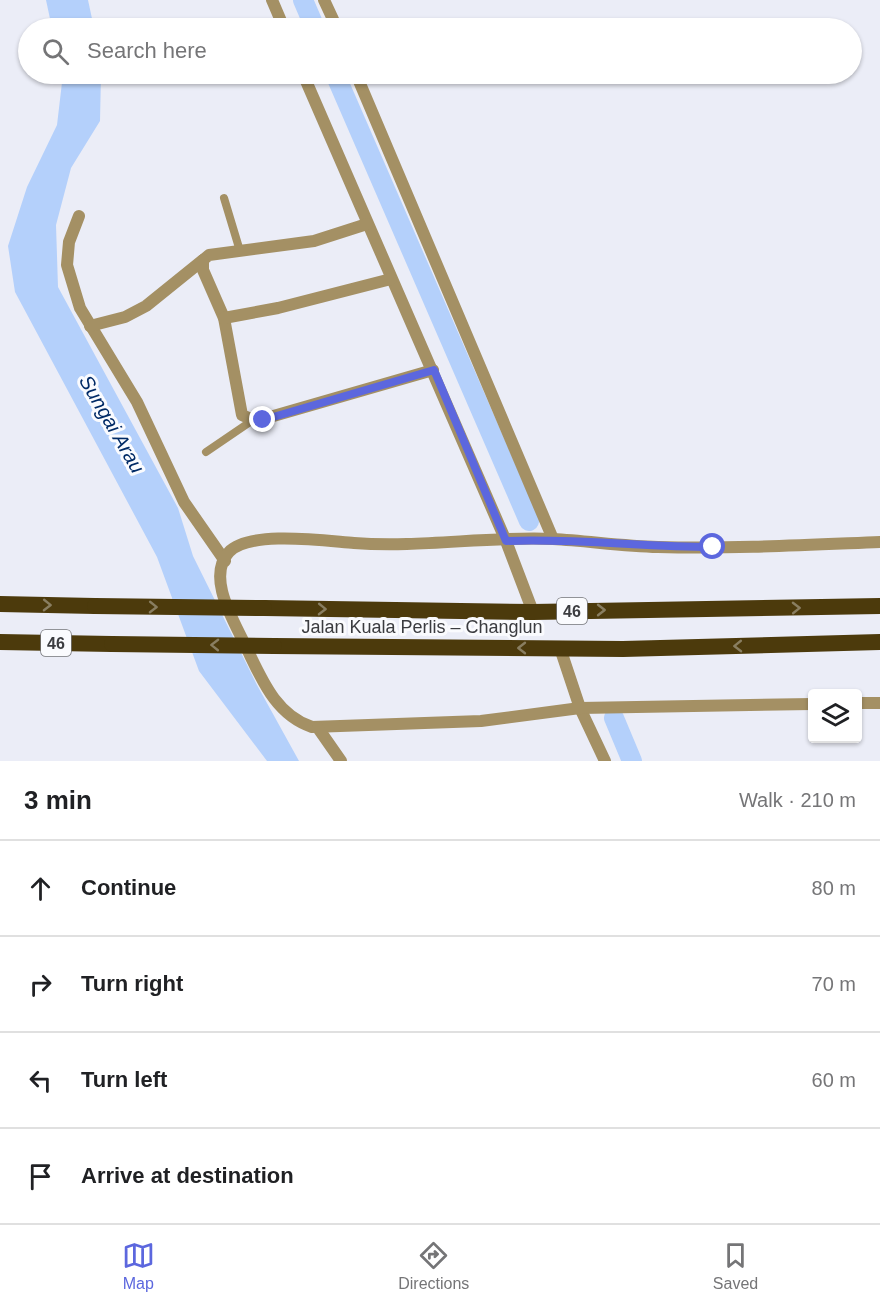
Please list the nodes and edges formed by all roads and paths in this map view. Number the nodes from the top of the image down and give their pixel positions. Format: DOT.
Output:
graph roads {
  1 [pos="272,0"];
  2 [pos="324,0"];
  3 [pos="280,18"];
  4 [pos="332,18"];
  5 [pos="307,84"];
  6 [pos="360,84"];
  7 [pos="224,198"];
  8 [pos="79,216"];
  9 [pos="367,224"];
  10 [pos="240,251"];
  11 [pos="203,260"];
  12 [pos="391,279"];
  13 [pos="224,318"];
  14 [pos="90,326"];
  15 [pos="434,370"];
  16 [pos="253,420"];
  17 [pos="206,452"];
  18 [pos="553,539"];
  19 [pos="506,541"];
  20 [pos="880,542"];
  21 [pos="225,561"];
  22 [pos="0,604"];
  23 [pos="880,606"];
  24 [pos="533,612"];
  25 [pos="0,642"];
  26 [pos="880,642"];
  27 [pos="563,655"];
  28 [pos="862,703"];
  29 [pos="880,703"];
  30 [pos="808,704"];
  31 [pos="580,708"];
  32 [pos="318,728"];
  33 [pos="341,761"];
  34 [pos="605,761"];
  1 -- 3 [label="street"];
  2 -- 4 [label="street"];
  5 -- 9 [label="street"];
  6 -- 18 [label="street"];
  7 -- 10 [label="lane"];
  8 -- 14 [label="street"];
  9 -- 10 [label="street"];
  9 -- 12 [label="street"];
  10 -- 11 [label="street"];
  11 -- 13 [label="street"];
  11 -- 14 [label="street"];
  12 -- 13 [label="street"];
  12 -- 15 [label="street"];
  13 -- 16 [label="street"];
  14 -- 21 [label="street"];
  15 -- 16 [label="street"];
  15 -- 19 [label="street"];
  16 -- 17 [label="lane"];
  18 -- 19 [label="street"];
  18 -- 20 [label="street"];
  19 -- 21 [label="street"];
  19 -- 24 [label="street"];
  21 -- 32 [label="street"];
  22 -- 24 [label="highway, Jalan Kuala Perlis – Changlun / 46, one-way, bridge"];
  24 -- 23 [label="highway, Jalan Kuala Perlis – Changlun / 46, one-way"];
  27 -- 25 [label="highway, Jalan Kuala Perlis – Changlun / 46, one-way, bridge"];
  26 -- 27 [label="highway, Jalan Kuala Perlis – Changlun / 46, one-way"];
  27 -- 31 [label="street"];
  28 -- 29 [label="street"];
  30 -- 31 [label="street"];
  31 -- 32 [label="street"];
  31 -- 34 [label="street"];
  32 -- 33 [label="street"];
}
